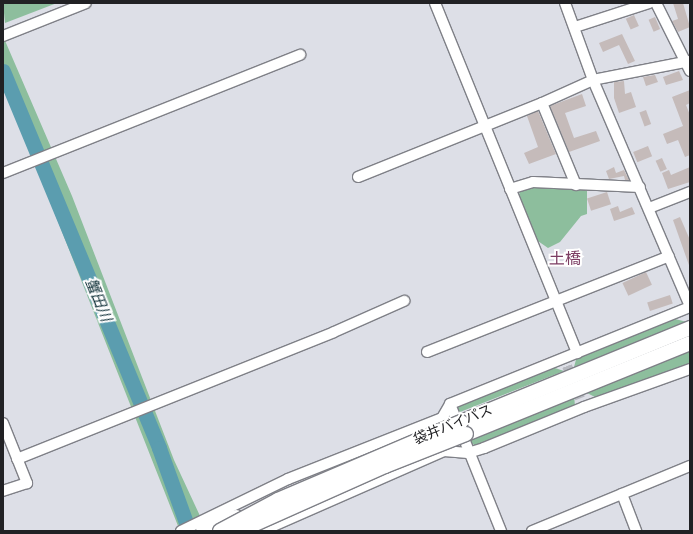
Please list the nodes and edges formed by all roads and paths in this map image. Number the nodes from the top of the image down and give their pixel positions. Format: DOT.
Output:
graph roads {
  1 [pos="86,3"];
  2 [pos="435,3"];
  3 [pos="565,3"];
  4 [pos="649,3"];
  5 [pos="656,3"];
  6 [pos="575,27"];
  7 [pos="3,36"];
  8 [pos="300,55"];
  9 [pos="689,64"];
  10 [pos="593,80"];
  11 [pos="542,103"];
  12 [pos="485,126"];
  13 [pos="3,173"];
  14 [pos="358,176"];
  15 [pos="576,185"];
  16 [pos="640,188"];
  17 [pos="510,189"];
  18 [pos="690,192"];
  19 [pos="649,208"];
  20 [pos="669,256"];
  21 [pos="404,301"];
  22 [pos="555,301"];
  23 [pos="690,307"];
  24 [pos="690,328"];
  25 [pos="690,343"];
  26 [pos="427,352"];
  27 [pos="577,353"];
  28 [pos="690,369"];
  29 [pos="450,404"];
  30 [pos="3,423"];
  31 [pos="464,428"];
  32 [pos="468,453"];
  33 [pos="17,459"];
  34 [pos="690,466"];
  35 [pos="3,491"];
  36 [pos="622,494"];
  37 [pos="257,522"];
  38 [pos="181,531"];
  39 [pos="203,531"];
  40 [pos="220,531"];
  41 [pos="239,531"];
  42 [pos="245,531"];
  43 [pos="501,531"];
  44 [pos="532,531"];
  45 [pos="636,531"];
  1 -- 7 [label="street"];
  2 -- 12 [label="street"];
  3 -- 6 [label="street"];
  4 -- 6 [label="street"];
  5 -- 9 [label="street"];
  6 -- 10 [label="street"];
  8 -- 13 [label="street"];
  9 -- 10 [label="street"];
  10 -- 11 [label="street"];
  10 -- 16 [label="street"];
  11 -- 12 [label="street"];
  11 -- 15 [label="street"];
  12 -- 14 [label="street"];
  12 -- 17 [label="street"];
  15 -- 16 [label="street"];
  15 -- 17 [label="street"];
  16 -- 19 [label="street"];
  17 -- 22 [label="street"];
  18 -- 19 [label="street"];
  19 -- 20 [label="street"];
  20 -- 22 [label="street"];
  20 -- 23 [label="street"];
  21 -- 33 [label="street"];
  22 -- 26 [label="street"];
  22 -- 27 [label="street"];
  23 -- 27 [label="street"];
  24 -- 31 [label="highway, 袋井バイパス"];
  25 -- 31 [label="highway, 袋井バイパス"];
  27 -- 29 [label="street"];
  28 -- 32 [label="street"];
  29 -- 32 [label="street"];
  29 -- 38 [label="street"];
  30 -- 33 [label="street"];
  31 -- 37 [label="highway, 袋井バイパス, bridge"];
  32 -- 37 [label="street"];
  32 -- 43 [label="street"];
  33 -- 35 [label="street"];
  34 -- 36 [label="street"];
  36 -- 44 [label="street"];
  36 -- 45 [label="street"];
  37 -- 39 [label="highway"];
  37 -- 40 [label="highway, 袋井バイパス, bridge"];
  37 -- 41 [label="highway, 袋井バイパス, bridge"];
  37 -- 42 [label="highway, bridge"];
}
